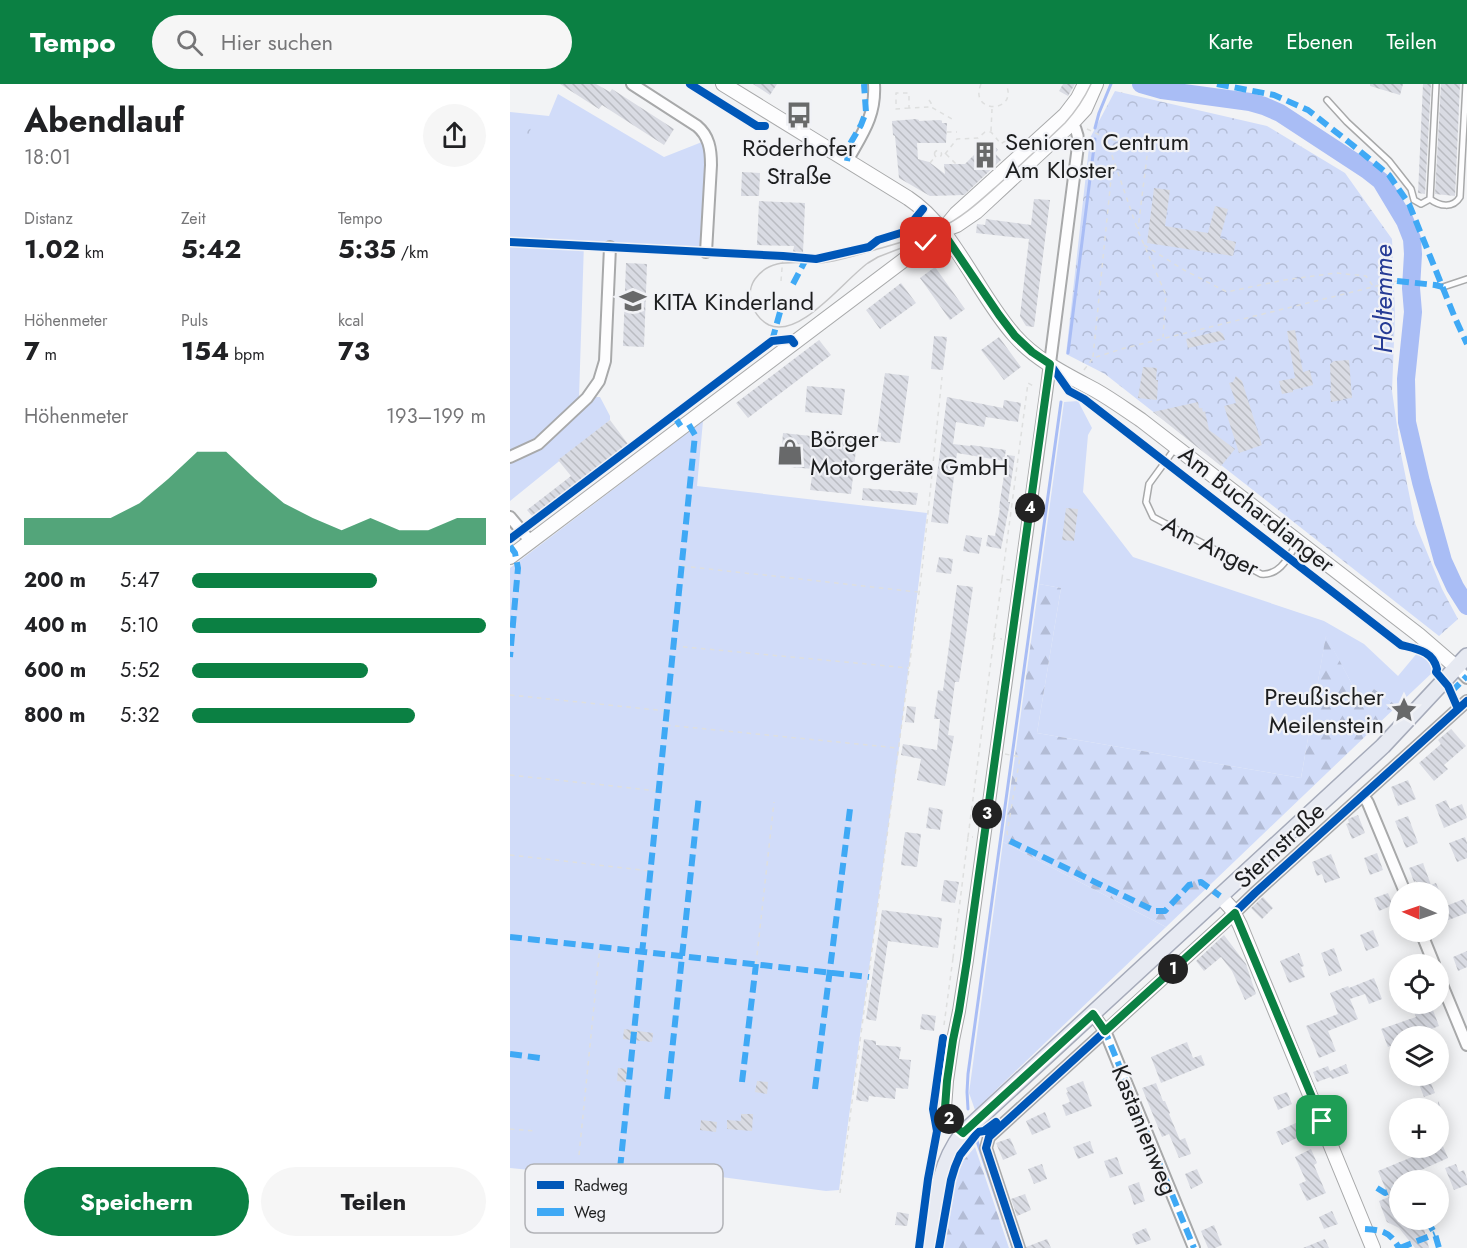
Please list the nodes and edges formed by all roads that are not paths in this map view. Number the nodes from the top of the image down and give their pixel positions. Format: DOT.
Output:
graph roads {
  1 [pos="632,84"];
  2 [pos="723,84"];
  3 [pos="874,84"];
  4 [pos="1085,84"];
  5 [pos="1096,84"];
  6 [pos="1436,84"];
  7 [pos="1466,84"];
  8 [pos="1327,99"];
  9 [pos="1069,119"];
  10 [pos="847,161"];
  11 [pos="1430,199"];
  12 [pos="942,231"];
  13 [pos="610,246"];
  14 [pos="706,252"];
  15 [pos="1467,279"];
  16 [pos="1443,287"];
  17 [pos="1050,364"];
  18 [pos="1176,446"];
  19 [pos="510,457"];
  20 [pos="510,517"];
  21 [pos="1299,541"];
  22 [pos="531,542"];
  23 [pos="510,557"];
  24 [pos="1463,667"];
  25 [pos="1467,701"];
  26 [pos="1363,795"];
  27 [pos="1401,882"];
  28 [pos="1220,896"];
  29 [pos="1235,913"];
  30 [pos="1449,1002"];
  31 [pos="1093,1014"];
  32 [pos="1105,1031"];
  33 [pos="1467,1045"];
  34 [pos="963,1133"];
  35 [pos="929,1248"];
  36 [pos="1019,1248"];
  37 [pos="1194,1248"];
  38 [pos="1373,1248"];
  1 -- 14 [label="street"];
  2 -- 10 [label="street"];
  3 -- 10 [label="street"];
  4 -- 9 [label="street"];
  5 -- 9 [label="street"];
  6 -- 11 [label="lane"];
  7 -- 11 [label="lane"];
  8 -- 11 [label="lane"];
  9 -- 12 [label="street"];
  9 -- 12 [label="street"];
  9 -- 17 [label="street"];
  10 -- 12 [label="street"];
  12 -- 17 [label="street"];
  12 -- 22 [label="street"];
  13 -- 19 [label="street"];
  15 -- 16 [label="lane"];
  17 -- 18 [label="street, Am Buchardianger"];
  17 -- 34 [label="street"];
  18 -- 21 [label="street, Am Buchardianger"];
  18 -- 21 [label="lane, Am Anger"];
  20 -- 22 [label="street"];
  21 -- 24 [label="street, Am Buchardianger"];
  22 -- 23 [label="street"];
  24 -- 28 [label="main road, Sternstraße"];
  25 -- 26 [label="street, Sternstraße"];
  26 -- 27 [label="street"];
  26 -- 29 [label="street, Sternstraße"];
  28 -- 29 [label="street"];
  28 -- 31 [label="main road, Sternstraße"];
  29 -- 32 [label="street, Sternstraße"];
  29 -- 38 [label="street"];
  30 -- 33 [label="street"];
  31 -- 32 [label="street, Kastanienweg"];
  31 -- 34 [label="main road, Sternstraße"];
  32 -- 36 [label="street, Sternstraße"];
  32 -- 37 [label="street, Kastanienweg"];
  34 -- 35 [label="main road, Sternstraße"];
}
